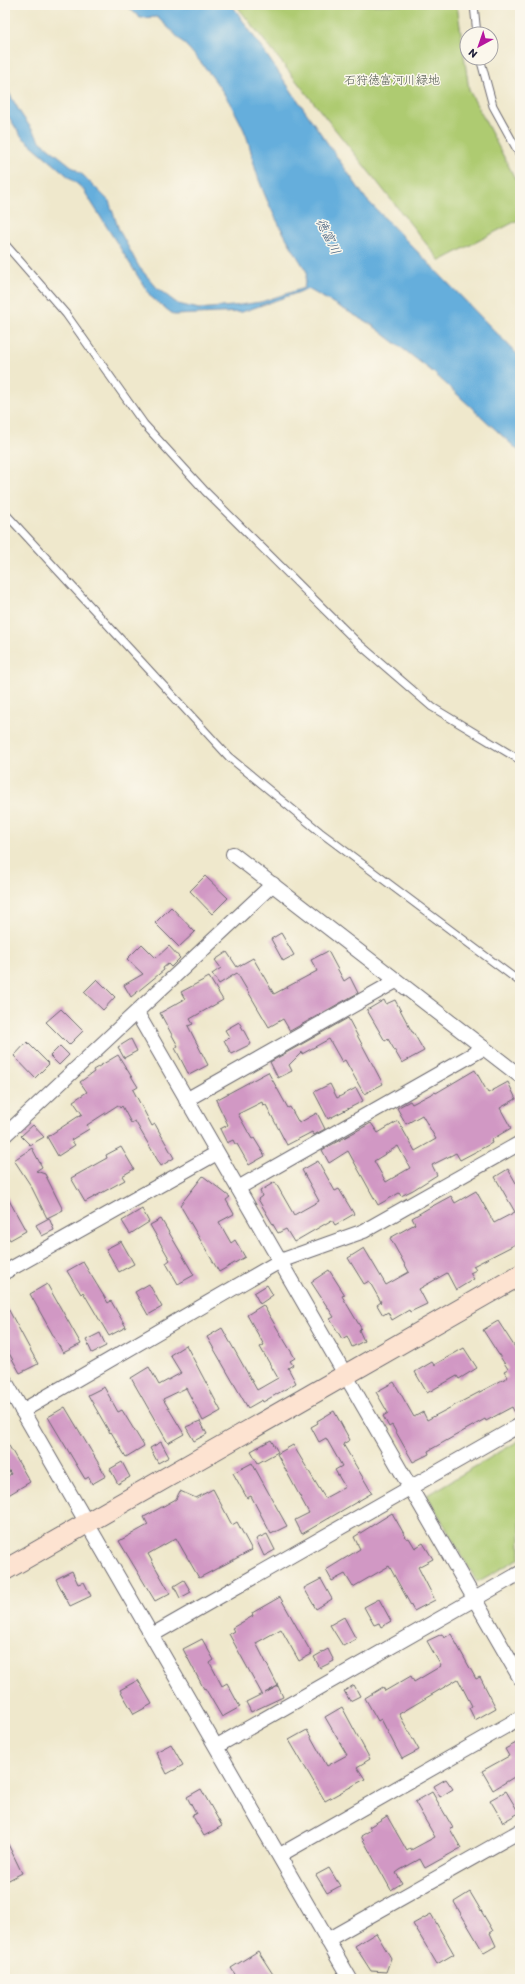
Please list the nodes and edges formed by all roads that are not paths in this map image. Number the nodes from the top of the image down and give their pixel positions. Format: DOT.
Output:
graph roads {
  1 [pos="474,5"];
  2 [pos="476,26"];
  3 [pos="482,66"];
  4 [pos="520,155"];
  5 [pos="5,244"];
  6 [pos="5,513"];
  7 [pos="520,760"];
  8 [pos="233,854"];
  9 [pos="273,884"];
  10 [pos="396,981"];
  11 [pos="520,982"];
  12 [pos="137,1013"];
  13 [pos="484,1048"];
  14 [pos="520,1076"];
  15 [pos="186,1100"];
  16 [pos="5,1135"];
  17 [pos="520,1143"];
  18 [pos="217,1153"];
  19 [pos="238,1188"];
  20 [pos="280,1261"];
  21 [pos="5,1272"];
  22 [pos="520,1275"];
  23 [pos="346,1375"];
  24 [pos="5,1381"];
  25 [pos="22,1411"];
  26 [pos="520,1425"];
  27 [pos="411,1487"];
  28 [pos="88,1524"];
  29 [pos="5,1570"];
  30 [pos="520,1573"];
  31 [pos="475,1598"];
  32 [pos="152,1635"];
  33 [pos="520,1678"];
  34 [pos="520,1718"];
  35 [pos="217,1746"];
  36 [pos="520,1831"];
  37 [pos="280,1855"];
  38 [pos="328,1940"];
  39 [pos="350,1979"];
  1 -- 2 [label="lane"];
  3 -- 4 [label="lane"];
  5 -- 7 [label="lane"];
  6 -- 11 [label="lane"];
  8 -- 9 [label="street"];
  9 -- 10 [label="street"];
  9 -- 12 [label="street"];
  10 -- 13 [label="street"];
  10 -- 15 [label="street"];
  12 -- 15 [label="street"];
  12 -- 16 [label="street"];
  13 -- 14 [label="street"];
  13 -- 19 [label="street"];
  15 -- 18 [label="street"];
  17 -- 20 [label="street"];
  18 -- 19 [label="street"];
  18 -- 21 [label="street"];
  19 -- 20 [label="street"];
  20 -- 23 [label="street"];
  20 -- 25 [label="street"];
  22 -- 23 [label="street"];
  23 -- 27 [label="street"];
  23 -- 28 [label="street"];
  24 -- 25 [label="street"];
  25 -- 28 [label="street"];
  26 -- 27 [label="street"];
  27 -- 31 [label="street"];
  27 -- 32 [label="street"];
  28 -- 29 [label="street"];
  28 -- 32 [label="street"];
  30 -- 31 [label="street"];
  31 -- 33 [label="street"];
  31 -- 35 [label="street"];
  32 -- 35 [label="street"];
  34 -- 37 [label="street"];
  35 -- 37 [label="street"];
  36 -- 38 [label="street"];
  37 -- 38 [label="street"];
  38 -- 39 [label="street"];
}
